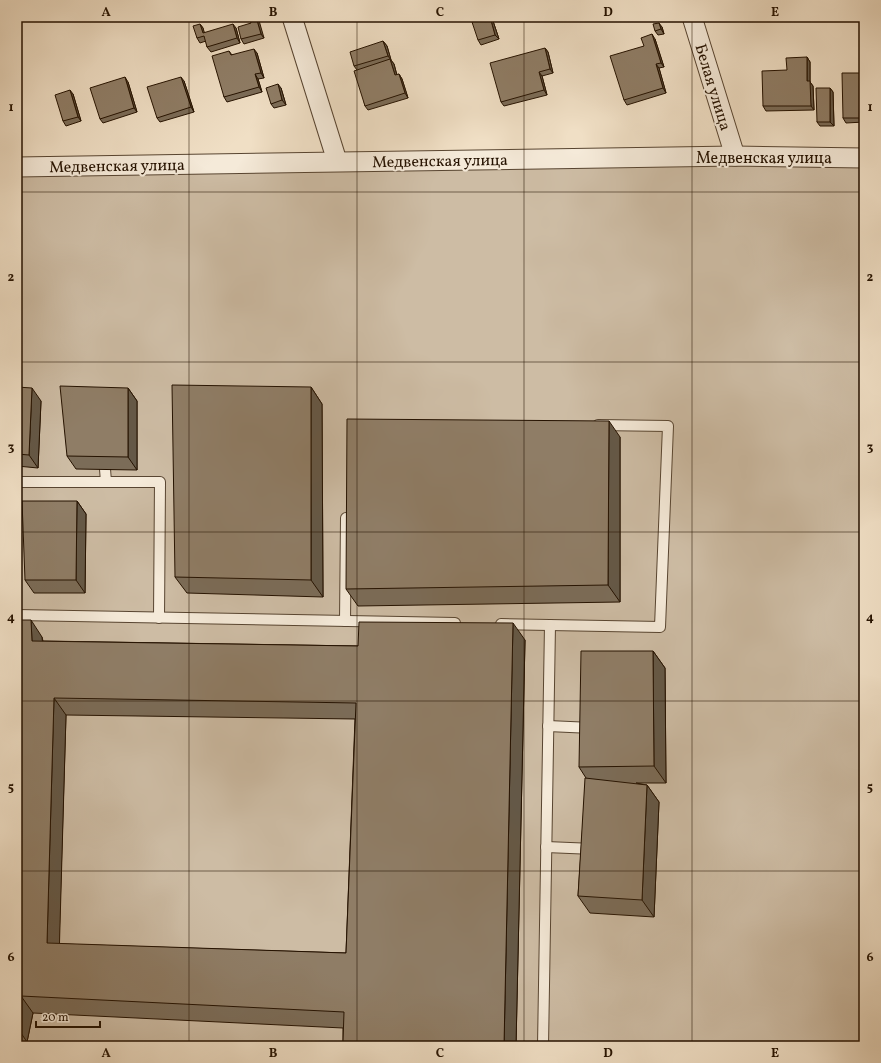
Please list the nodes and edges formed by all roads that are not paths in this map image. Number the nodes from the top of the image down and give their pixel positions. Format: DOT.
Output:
graph roads {
  1 [pos="292,17"];
  2 [pos="692,17"];
  3 [pos="735,156"];
  4 [pos="864,158"];
  5 [pos="337,161"];
  6 [pos="17,167"];
  7 [pos="590,425"];
  8 [pos="105,470"];
  9 [pos="17,482"];
  10 [pos="106,482"];
  11 [pos="346,510"];
  12 [pos="17,615"];
  13 [pos="159,618"];
  14 [pos="345,621"];
  15 [pos="463,623"];
  16 [pos="495,624"];
  17 [pos="550,625"];
  18 [pos="548,726"];
  19 [pos="592,728"];
  20 [pos="546,847"];
  21 [pos="594,849"];
  22 [pos="543,1046"];
  1 -- 5 [label="street"];
  2 -- 3 [label="street, Белая улица"];
  3 -- 4 [label="street, Медвенская улица"];
  3 -- 5 [label="street, Медвенская улица"];
  5 -- 6 [label="street, Медвенская улица"];
  7 -- 17 [label="lane"];
  8 -- 10 [label="lane"];
  9 -- 10 [label="lane"];
  10 -- 13 [label="lane"];
  11 -- 14 [label="lane"];
  12 -- 13 [label="lane"];
  13 -- 14 [label="lane"];
  14 -- 15 [label="lane"];
  16 -- 17 [label="lane"];
  17 -- 18 [label="lane"];
  18 -- 19 [label="lane"];
  18 -- 20 [label="lane"];
  20 -- 21 [label="lane"];
  20 -- 22 [label="lane"];
}
